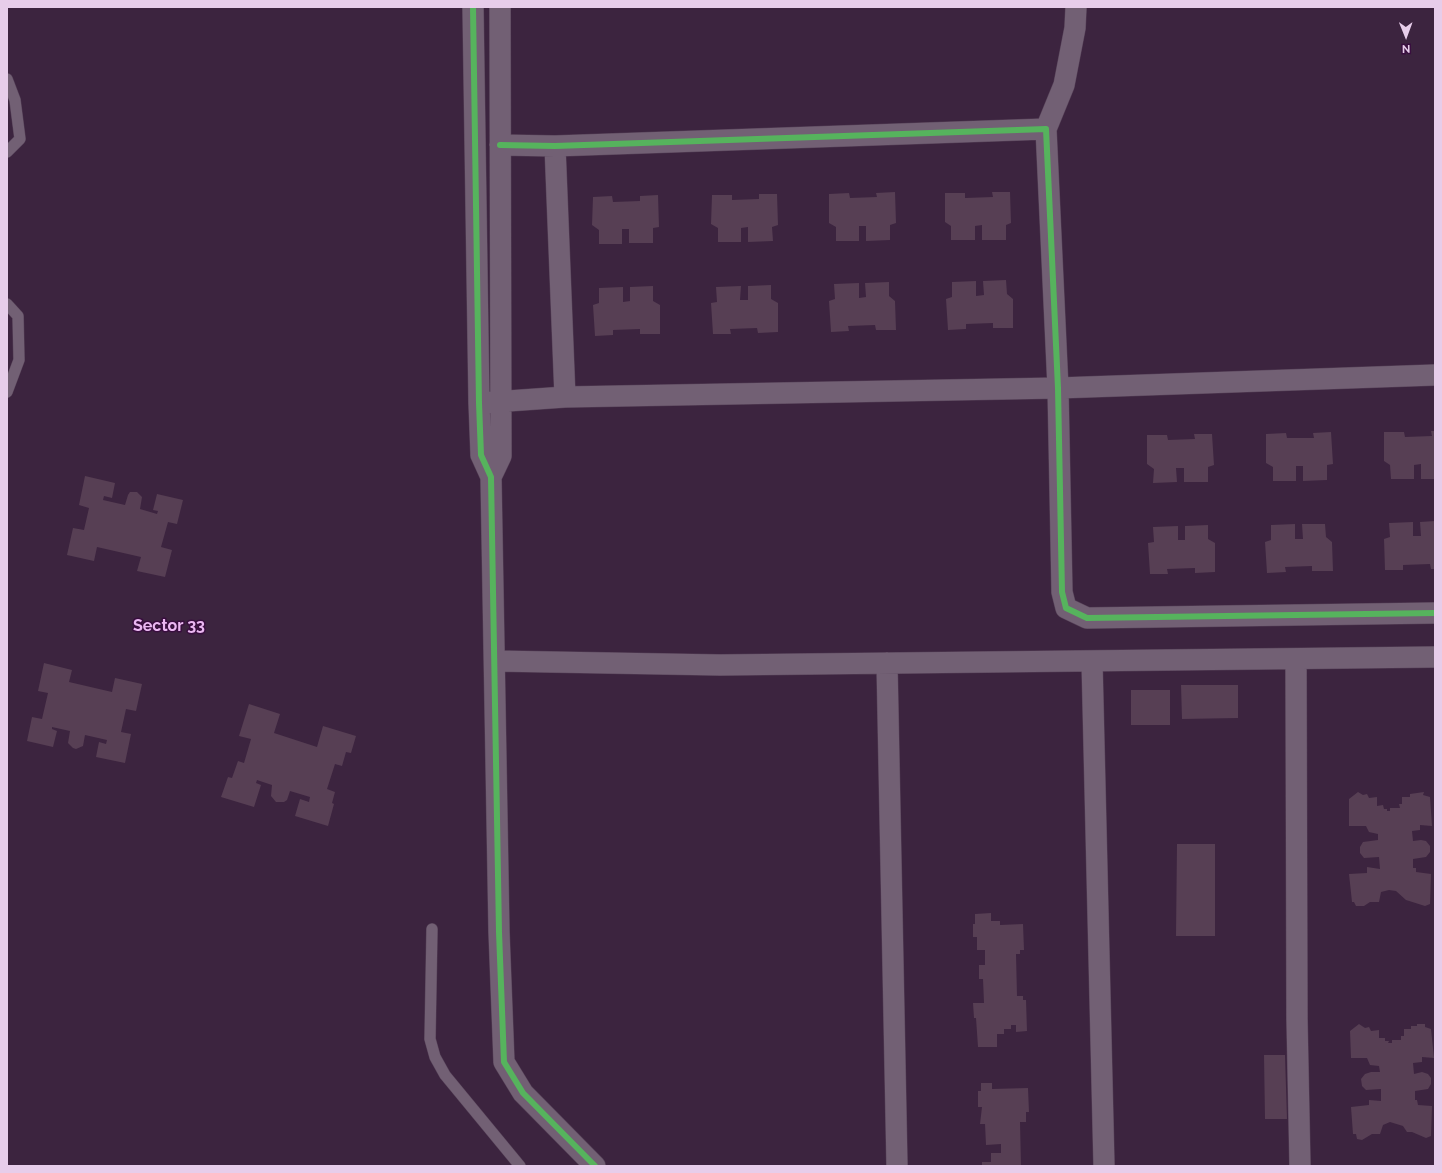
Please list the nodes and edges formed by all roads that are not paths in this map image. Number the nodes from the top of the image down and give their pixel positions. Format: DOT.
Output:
graph roads {
  1 [pos="473,7"];
  2 [pos="500,7"];
  3 [pos="1076,7"];
  4 [pos="7,79"];
  5 [pos="1046,129"];
  6 [pos="500,145"];
  7 [pos="555,146"];
  8 [pos="7,152"];
  9 [pos="7,304"];
  10 [pos="1435,375"];
  11 [pos="1058,388"];
  12 [pos="7,392"];
  13 [pos="564,397"];
  14 [pos="500,401"];
  15 [pos="479,403"];
  16 [pos="491,477"];
  17 [pos="1435,613"];
  18 [pos="1435,657"];
  19 [pos="495,660"];
  20 [pos="1296,660"];
  21 [pos="1092,661"];
  22 [pos="887,663"];
  23 [pos="432,929"];
  24 [pos="520,1166"];
  25 [pos="595,1166"];
  26 [pos="897,1166"];
  27 [pos="1104,1166"];
  28 [pos="1300,1166"];
  1 -- 15 [label="street"];
  2 -- 6 [label="street"];
  3 -- 5 [label="street"];
  4 -- 8 [label="lane"];
  5 -- 7 [label="street"];
  5 -- 11 [label="street"];
  6 -- 7 [label="street"];
  6 -- 14 [label="street"];
  7 -- 13 [label="street"];
  9 -- 12 [label="lane"];
  10 -- 11 [label="street"];
  11 -- 13 [label="street"];
  11 -- 17 [label="street"];
  13 -- 14 [label="street"];
  14 -- 15 [label="street"];
  14 -- 16 [label="street"];
  15 -- 16 [label="street"];
  16 -- 19 [label="street"];
  18 -- 20 [label="street"];
  19 -- 22 [label="street"];
  19 -- 25 [label="street"];
  20 -- 21 [label="street"];
  20 -- 28 [label="street"];
  21 -- 22 [label="street"];
  21 -- 27 [label="street"];
  22 -- 26 [label="street"];
  23 -- 24 [label="lane"];
}
